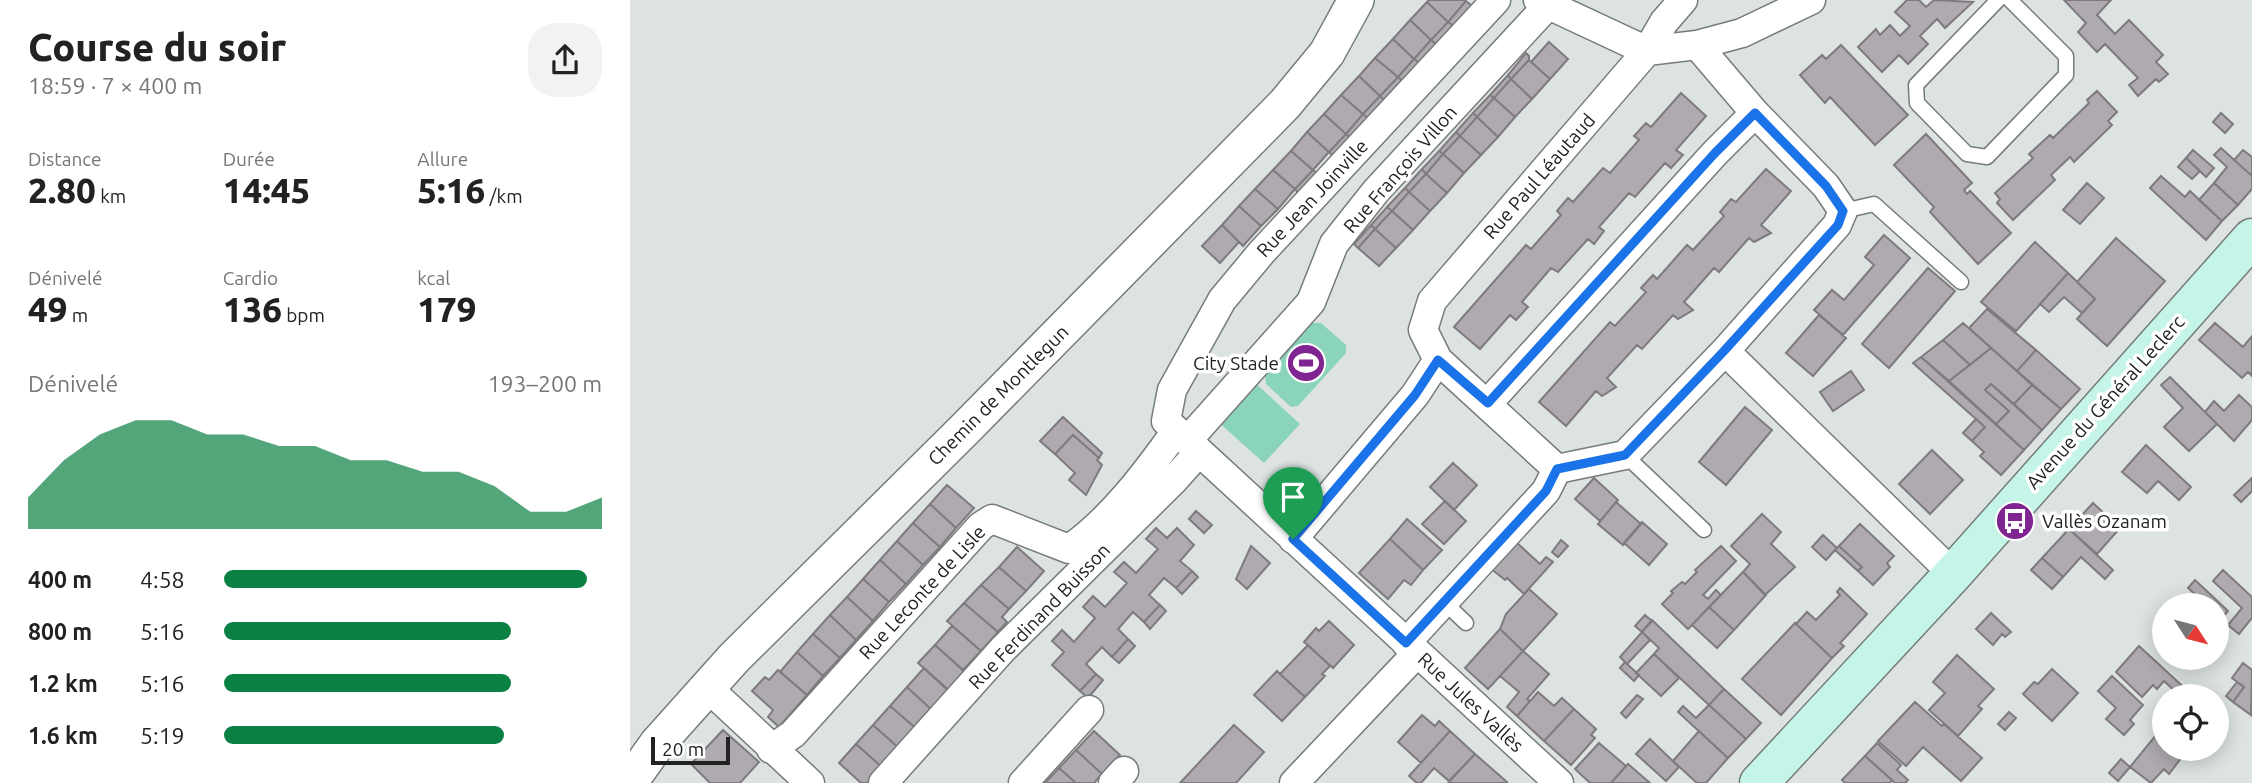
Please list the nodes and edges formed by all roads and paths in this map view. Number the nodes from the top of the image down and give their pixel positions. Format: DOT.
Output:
graph roads {
  1 [pos="1356,0"];
  2 [pos="1496,0"];
  3 [pos="1683,0"];
  4 [pos="1811,0"];
  5 [pos="1998,0"];
  6 [pos="2010,0"];
  7 [pos="1543,2"];
  8 [pos="1697,45"];
  9 [pos="1647,51"];
  10 [pos="1755,113"];
  11 [pos="1843,211"];
  12 [pos="2252,238"];
  13 [pos="1961,282"];
  14 [pos="1724,351"];
  15 [pos="1438,360"];
  16 [pos="1488,403"];
  17 [pos="1182,436"];
  18 [pos="1625,455"];
  19 [pos="1557,469"];
  20 [pos="1704,530"];
  21 [pos="1293,539"];
  22 [pos="1953,573"];
  23 [pos="1444,602"];
  24 [pos="1466,623"];
  25 [pos="1412,648"];
  26 [pos="709,689"];
  27 [pos="1089,710"];
  28 [pos="771,749"];
  29 [pos="630,782"];
  30 [pos="810,783"];
  31 [pos="883,783"];
  32 [pos="1023,783"];
  33 [pos="1294,783"];
  34 [pos="1559,783"];
  35 [pos="1759,783"];
  1 -- 26 [label="street, Chemin de Montlegun"];
  2 -- 17 [label="street, Rue Jean Joinville"];
  3 -- 9 [label="street, Rue Paul Léautaud"];
  4 -- 8 [label="street"];
  5 -- 6 [label="lane"];
  7 -- 9 [label="street"];
  7 -- 17 [label="street, Rue François Villon"];
  8 -- 9 [label="street"];
  8 -- 10 [label="street"];
  9 -- 15 [label="street, Rue Paul Léautaud"];
  10 -- 11 [label="street"];
  10 -- 16 [label="street"];
  11 -- 13 [label="lane"];
  11 -- 14 [label="street"];
  12 -- 22 [label="main road, Avenue du Général Leclerc"];
  14 -- 18 [label="street"];
  14 -- 22 [label="street"];
  15 -- 16 [label="street"];
  15 -- 21 [label="street"];
  16 -- 19 [label="street"];
  17 -- 21 [label="street, Rue Jules Vallès"];
  17 -- 28 [label="street, Rue Leconte de Lisle"];
  17 -- 31 [label="street, Rue Ferdinand Buisson"];
  18 -- 19 [label="street"];
  18 -- 20 [label="lane"];
  19 -- 23 [label="street"];
  21 -- 25 [label="street, Rue Jules Vallès"];
  22 -- 35 [label="main road, Avenue du Général Leclerc"];
  23 -- 24 [label="lane"];
  23 -- 25 [label="street"];
  25 -- 33 [label="street"];
  25 -- 34 [label="street, Rue Jules Vallès"];
  26 -- 28 [label="street"];
  26 -- 29 [label="street, Chemin de Montlegun"];
  27 -- 32 [label="street"];
  28 -- 30 [label="street"];
}
